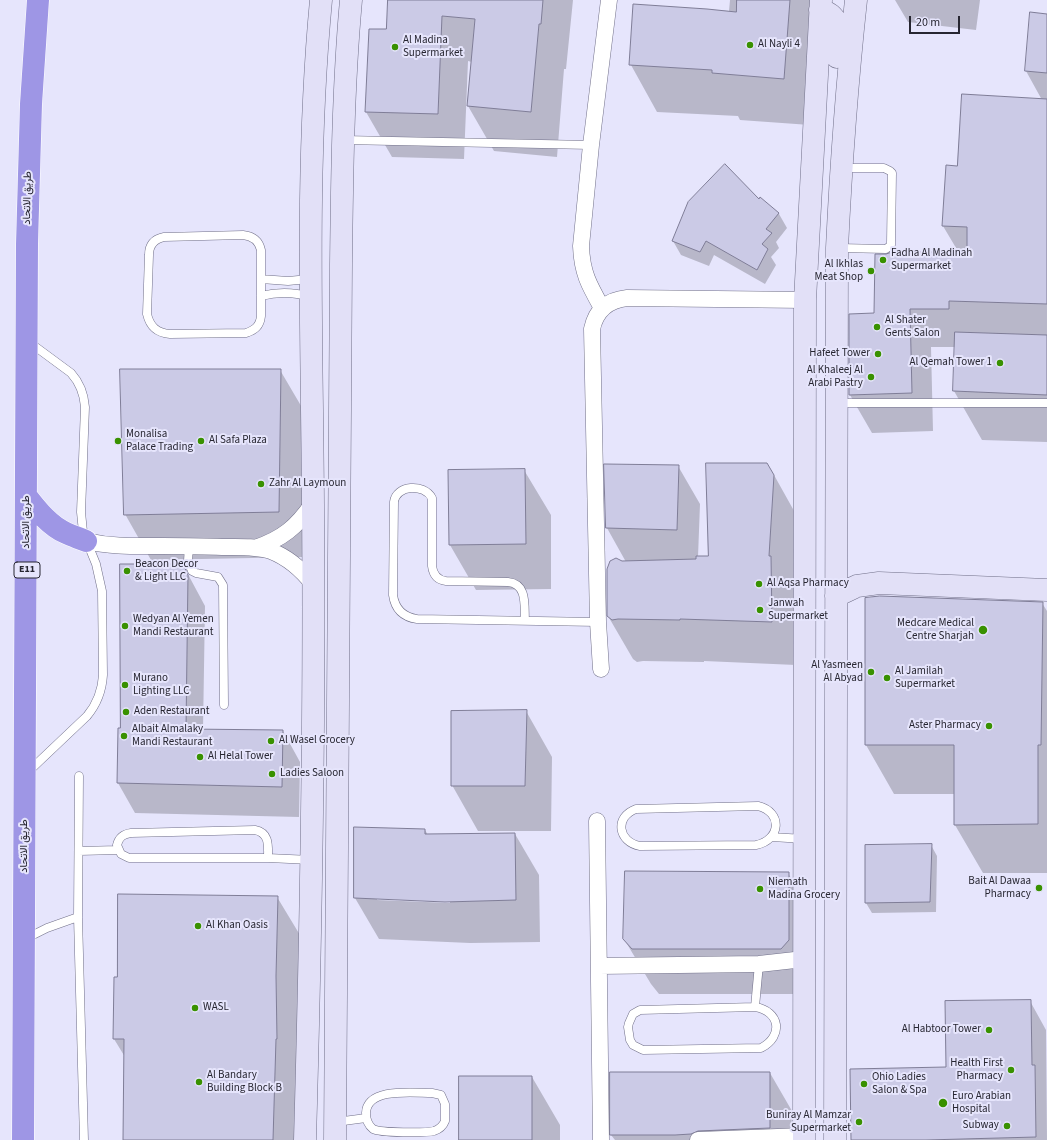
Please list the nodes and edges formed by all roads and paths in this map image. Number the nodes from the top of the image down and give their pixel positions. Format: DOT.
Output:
graph roads {
  1 [pos="38,0"];
  2 [pos="321,0"];
  3 [pos="351,0"];
  4 [pos="609,0"];
  5 [pos="856,0"];
  6 [pos="820,5"];
  7 [pos="847,85"];
  8 [pos="342,140"];
  9 [pos="591,145"];
  10 [pos="840,168"];
  11 [pos="837,248"];
  12 [pos="261,279"];
  13 [pos="310,288"];
  14 [pos="261,296"];
  15 [pos="805,300"];
  16 [pos="602,308"];
  17 [pos="28,341"];
  18 [pos="836,403"];
  19 [pos="1047,403"];
  20 [pos="27,497"];
  21 [pos="313,503"];
  22 [pos="86,541"];
  23 [pos="188,546"];
  24 [pos="255,548"];
  25 [pos="313,584"];
  26 [pos="1047,590"];
  27 [pos="836,596"];
  28 [pos="525,621"];
  29 [pos="598,622"];
  30 [pos="601,669"];
  31 [pos="224,706"];
  32 [pos="25,774"];
  33 [pos="79,776"];
  34 [pos="597,821"];
  35 [pos="772,837"];
  36 [pos="805,839"];
  37 [pos="118,850"];
  38 [pos="79,851"];
  39 [pos="268,858"];
  40 [pos="312,860"];
  41 [pos="78,917"];
  42 [pos="25,940"];
  43 [pos="804,959"];
  44 [pos="759,964"];
  45 [pos="599,966"];
  46 [pos="755,1007"];
  47 [pos="366,1118"];
  48 [pos="335,1131"];
  49 [pos="804,1138"];
  50 [pos="23,1140"];
  51 [pos="84,1140"];
  52 [pos="305,1140"];
  53 [pos="601,1140"];
  54 [pos="698,1140"];
  55 [pos="707,1140"];
  56 [pos="835,1140"];
  1 -- 17 [label="highway, طريق الاتحاد / E11"];
  2 -- 13 [label="street"];
  3 -- 8 [label="street"];
  4 -- 9 [label="street"];
  5 -- 7 [label="street"];
  6 -- 7 [label="street"];
  6 -- 15 [label="street"];
  7 -- 10 [label="street"];
  8 -- 9 [label="lane"];
  8 -- 48 [label="street"];
  9 -- 16 [label="street"];
  10 -- 11 [label="street"];
  10 -- 11 [label="lane"];
  11 -- 18 [label="street"];
  12 -- 13 [label="lane"];
  12 -- 14 [label="lane"];
  12 -- 14 [label="lane"];
  13 -- 14 [label="lane"];
  13 -- 21 [label="street"];
  15 -- 16 [label="street"];
  15 -- 36 [label="street"];
  16 -- 29 [label="street"];
  17 -- 20 [label="highway, طريق الاتحاد / E11"];
  17 -- 22 [label="lane"];
  18 -- 19 [label="lane"];
  18 -- 27 [label="street"];
  20 -- 22 [label="highway"];
  20 -- 32 [label="highway, طريق الاتحاد / E11"];
  21 -- 24 [label="street"];
  21 -- 25 [label="street"];
  22 -- 23 [label="street"];
  22 -- 32 [label="lane"];
  23 -- 24 [label="street"];
  23 -- 31 [label="lane"];
  24 -- 25 [label="street"];
  25 -- 40 [label="street"];
  26 -- 27 [label="street"];
  27 -- 56 [label="street"];
  28 -- 28 [label="lane"];
  28 -- 29 [label="lane"];
  29 -- 30 [label="street"];
  32 -- 42 [label="highway, طريق الاتحاد / E11"];
  33 -- 38 [label="lane"];
  34 -- 45 [label="street"];
  35 -- 35 [label="lane"];
  35 -- 36 [label="lane"];
  36 -- 43 [label="street"];
  37 -- 38 [label="lane"];
  37 -- 39 [label="lane"];
  37 -- 39 [label="lane"];
  38 -- 41 [label="lane"];
  39 -- 40 [label="lane"];
  40 -- 52 [label="street"];
  41 -- 42 [label="lane"];
  41 -- 51 [label="lane"];
  42 -- 50 [label="highway, طريق الاتحاد / E11"];
  43 -- 44 [label="street"];
  43 -- 49 [label="street"];
  44 -- 45 [label="street"];
  44 -- 46 [label="lane"];
  45 -- 53 [label="street"];
  46 -- 46 [label="lane"];
  47 -- 47 [label="lane"];
  47 -- 48 [label="lane"];
  49 -- 55 [label="street"];
  54 -- 55 [label="street"];
}
